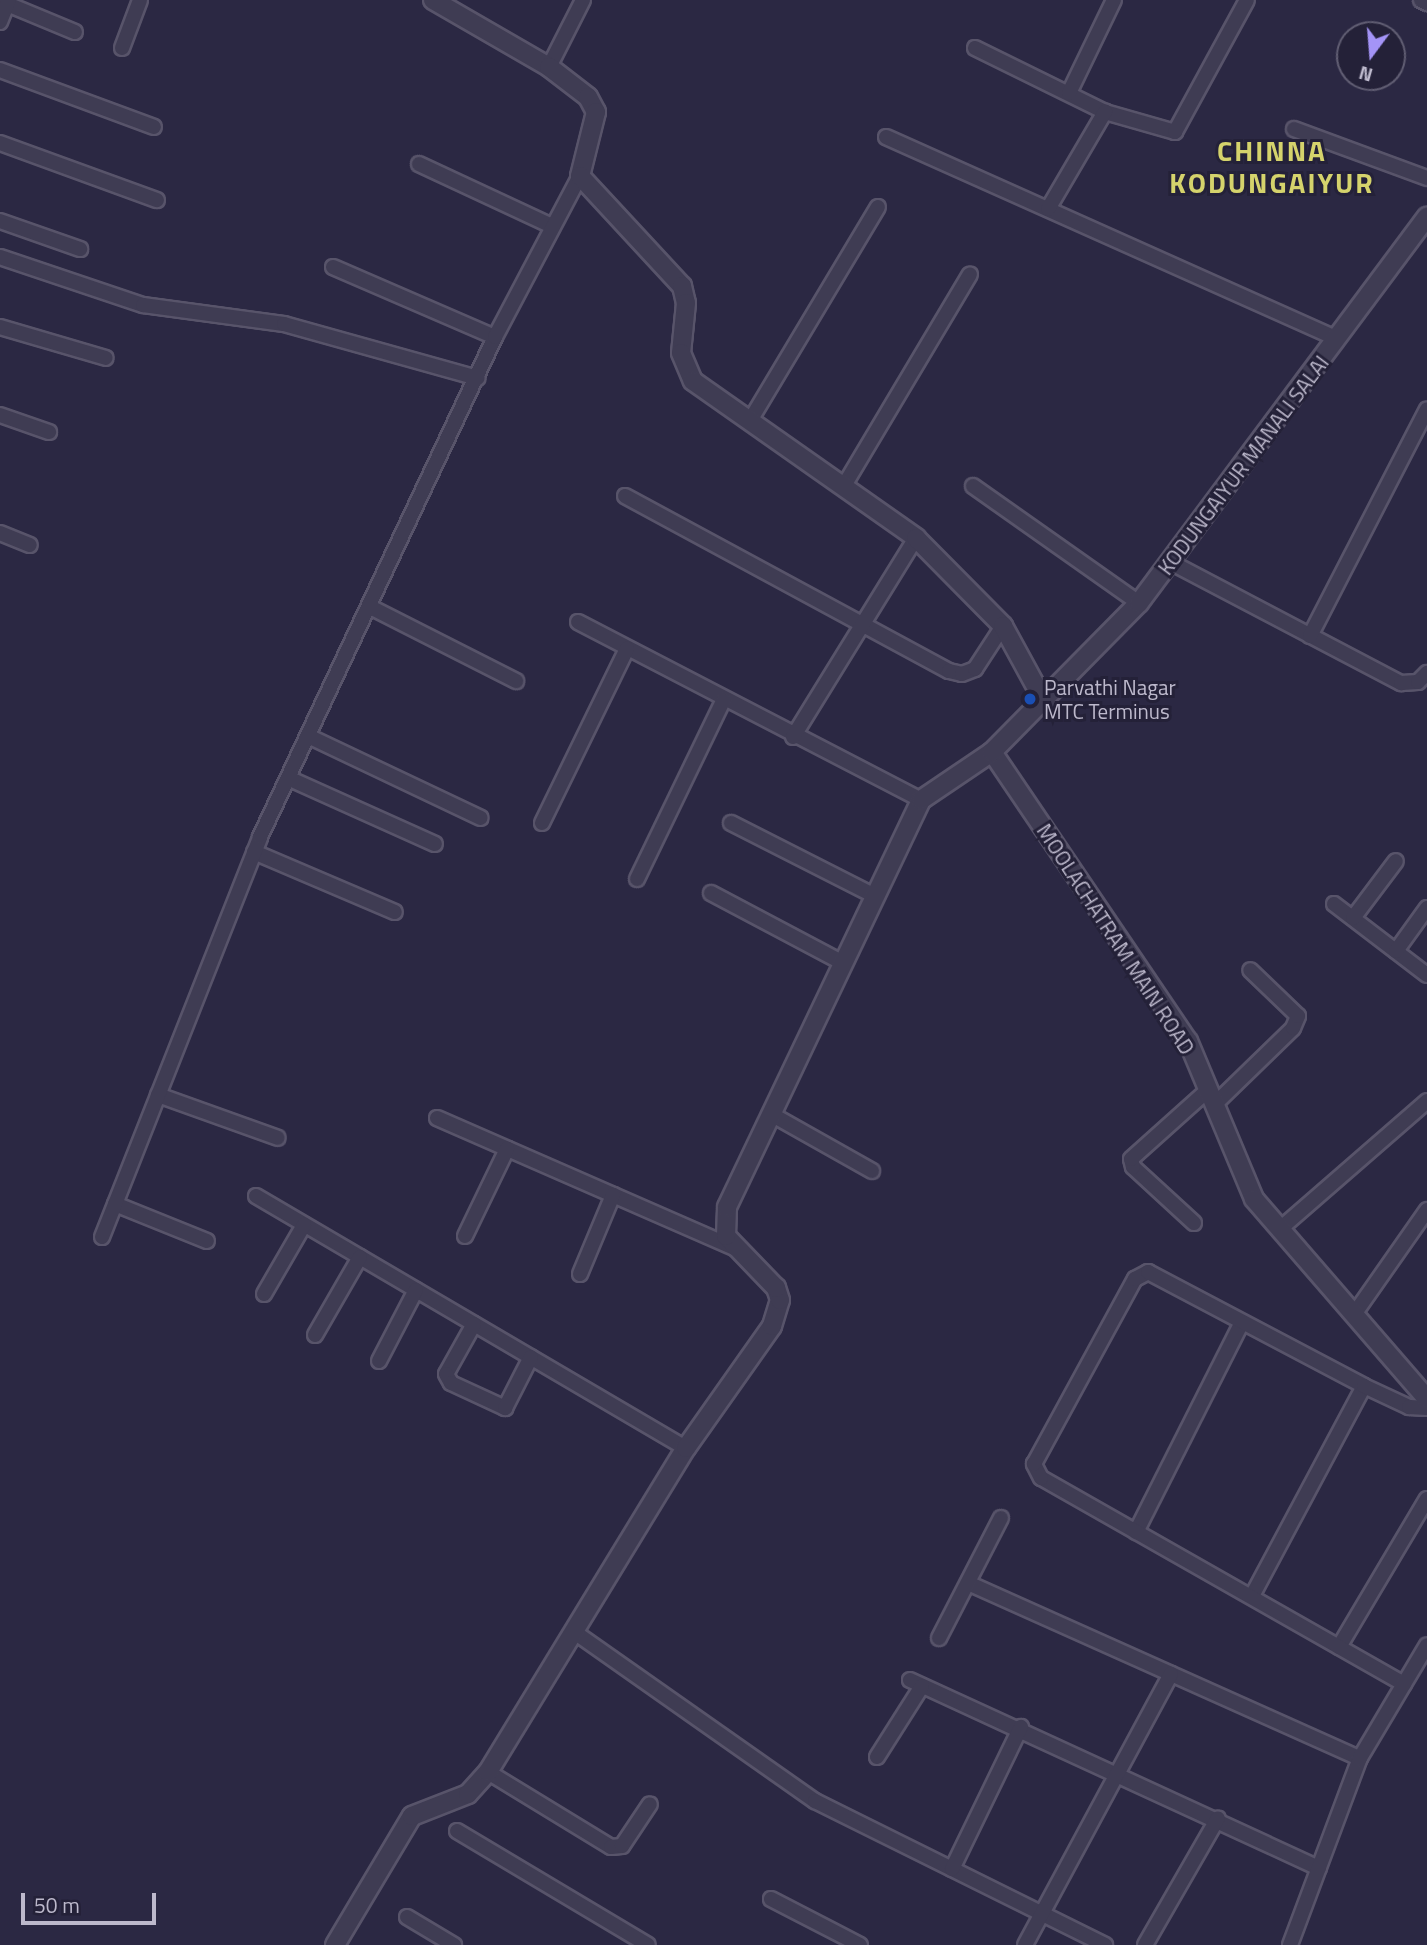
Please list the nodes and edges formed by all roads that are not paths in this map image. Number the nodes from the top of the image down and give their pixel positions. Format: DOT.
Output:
graph roads {
  1 [pos="140,0"];
  2 [pos="433,0"];
  3 [pos="583,0"];
  4 [pos="1114,0"];
  5 [pos="1247,0"];
  6 [pos="1421,0"];
  7 [pos="5,1"];
  8 [pos="1427,3"];
  9 [pos="0,22"];
  10 [pos="75,32"];
  11 [pos="122,48"];
  12 [pos="975,48"];
  13 [pos="549,67"];
  14 [pos="0,70"];
  15 [pos="1069,93"];
  16 [pos="1105,112"];
  17 [pos="154,127"];
  18 [pos="1294,129"];
  19 [pos="886,137"];
  20 [pos="0,143"];
  21 [pos="419,164"];
  22 [pos="580,176"];
  23 [pos="1427,178"];
  24 [pos="157,200"];
  25 [pos="878,207"];
  26 [pos="1048,209"];
  27 [pos="1427,216"];
  28 [pos="0,221"];
  29 [pos="552,226"];
  30 [pos="80,249"];
  31 [pos="0,257"];
  32 [pos="332,267"];
  33 [pos="970,274"];
  34 [pos="0,327"];
  35 [pos="495,337"];
  36 [pos="1337,339"];
  37 [pos="106,358"];
  38 [pos="478,378"];
  39 [pos="1427,409"];
  40 [pos="0,415"];
  41 [pos="751,419"];
  42 [pos="49,432"];
  43 [pos="845,484"];
  44 [pos="973,486"];
  45 [pos="625,496"];
  46 [pos="0,533"];
  47 [pos="916,538"];
  48 [pos="30,545"];
  49 [pos="1172,563"];
  50 [pos="1139,603"];
  51 [pos="370,607"];
  52 [pos="578,622"];
  53 [pos="863,625"];
  54 [pos="1003,626"];
  55 [pos="1310,636"];
  56 [pos="627,649"];
  57 [pos="1427,673"];
  58 [pos="516,681"];
  59 [pos="723,701"];
  60 [pos="1045,703"];
  61 [pos="308,736"];
  62 [pos="793,737"];
  63 [pos="992,752"];
  64 [pos="288,778"];
  65 [pos="921,800"];
  66 [pos="481,818"];
  67 [pos="541,823"];
  68 [pos="731,823"];
  69 [pos="435,845"];
  70 [pos="254,852"];
  71 [pos="1396,861"];
  72 [pos="637,879"];
  73 [pos="711,892"];
  74 [pos="875,896"];
  75 [pos="1334,904"];
  76 [pos="1427,908"];
  77 [pos="396,912"];
  78 [pos="1353,918"];
  79 [pos="1396,951"];
  80 [pos="843,963"];
  81 [pos="1250,970"];
  82 [pos="1427,975"];
  83 [pos="158,1095"];
  84 [pos="1212,1097"];
  85 [pos="1427,1101"];
  86 [pos="771,1114"];
  87 [pos="437,1118"];
  88 [pos="278,1138"];
  89 [pos="508,1149"];
  90 [pos="872,1171"];
  91 [pos="613,1195"];
  92 [pos="256,1196"];
  93 [pos="115,1204"];
  94 [pos="1427,1210"];
  95 [pos="1194,1223"];
  96 [pos="304,1224"];
  97 [pos="1280,1229"];
  98 [pos="465,1236"];
  99 [pos="102,1237"];
  100 [pos="207,1241"];
  101 [pos="734,1248"];
  102 [pos="360,1257"];
  103 [pos="580,1274"];
  104 [pos="416,1290"];
  105 [pos="264,1294"];
  106 [pos="1355,1312"];
  107 [pos="1242,1322"];
  108 [pos="474,1324"];
  109 [pos="315,1335"];
  110 [pos="531,1357"];
  111 [pos="379,1361"];
  112 [pos="1364,1386"];
  113 [pos="1427,1399"];
  114 [pos="1427,1408"];
  115 [pos="686,1448"];
  116 [pos="1427,1499"];
  117 [pos="1001,1518"];
  118 [pos="1136,1532"];
  119 [pos="968,1583"];
  120 [pos="1252,1596"];
  121 [pos="573,1631"];
  122 [pos="939,1638"];
  123 [pos="1427,1645"];
  124 [pos="1339,1647"];
  125 [pos="1171,1674"];
  126 [pos="1404,1684"];
  127 [pos="1021,1727"];
  128 [pos="877,1757"];
  129 [pos="1360,1758"];
  130 [pos="488,1772"];
  131 [pos="1119,1772"];
  132 [pos="650,1804"];
  133 [pos="1218,1818"];
  134 [pos="457,1831"];
  135 [pos="1319,1868"];
  136 [pos="952,1869"];
  137 [pos="771,1899"];
  138 [pos="1041,1913"];
  139 [pos="407,1917"];
  140 [pos="335,1945"];
  141 [pos="454,1945"];
  142 [pos="648,1945"];
  143 [pos="860,1945"];
  144 [pos="1025,1945"];
  145 [pos="1105,1945"];
  146 [pos="1145,1945"];
  147 [pos="1290,1945"];
  1 -- 11 [label="street"];
  2 -- 13 [label="street"];
  3 -- 13 [label="street"];
  4 -- 15 [label="street"];
  5 -- 16 [label="street"];
  6 -- 8 [label="street"];
  7 -- 9 [label="street"];
  7 -- 10 [label="street"];
  12 -- 15 [label="street"];
  13 -- 22 [label="street"];
  14 -- 17 [label="street"];
  15 -- 16 [label="street"];
  16 -- 26 [label="street"];
  18 -- 23 [label="street"];
  19 -- 26 [label="street"];
  20 -- 24 [label="street"];
  21 -- 29 [label="street"];
  22 -- 29 [label="street"];
  22 -- 41 [label="street"];
  25 -- 41 [label="street"];
  26 -- 36 [label="street"];
  27 -- 36 [label="street, KODUNGAIYUR MANALI SALAI"];
  28 -- 30 [label="street"];
  29 -- 35 [label="street"];
  31 -- 38 [label="street"];
  32 -- 35 [label="street"];
  33 -- 43 [label="street"];
  34 -- 37 [label="street"];
  35 -- 38 [label="street"];
  36 -- 49 [label="street, KODUNGAIYUR MANALI SALAI"];
  38 -- 51 [label="street"];
  39 -- 55 [label="street"];
  40 -- 42 [label="street"];
  41 -- 43 [label="street"];
  43 -- 47 [label="street"];
  44 -- 50 [label="street"];
  45 -- 53 [label="street"];
  46 -- 48 [label="street"];
  47 -- 53 [label="street"];
  47 -- 54 [label="street"];
  49 -- 50 [label="street, KODUNGAIYUR MANALI SALAI"];
  49 -- 55 [label="street"];
  50 -- 60 [label="street, KODUNGAIYUR MANALI SALAI"];
  51 -- 58 [label="street"];
  51 -- 61 [label="street"];
  52 -- 56 [label="street"];
  53 -- 54 [label="street"];
  53 -- 62 [label="street"];
  54 -- 60 [label="street"];
  55 -- 57 [label="street"];
  56 -- 59 [label="street"];
  56 -- 67 [label="street"];
  59 -- 62 [label="street"];
  59 -- 72 [label="street"];
  60 -- 63 [label="street, KODUNGAIYUR MANALI SALAI"];
  61 -- 64 [label="street"];
  61 -- 66 [label="street"];
  62 -- 65 [label="street"];
  63 -- 65 [label="street, KODUNGAIYUR MANALI SALAI"];
  63 -- 84 [label="street, MOOLACHATRAM MAIN ROAD"];
  64 -- 69 [label="street"];
  64 -- 70 [label="street"];
  65 -- 74 [label="street"];
  68 -- 74 [label="street"];
  70 -- 77 [label="street"];
  70 -- 83 [label="street"];
  71 -- 78 [label="street"];
  73 -- 80 [label="street"];
  74 -- 80 [label="street"];
  75 -- 78 [label="street"];
  76 -- 79 [label="street"];
  78 -- 79 [label="street"];
  79 -- 82 [label="street"];
  80 -- 86 [label="street"];
  81 -- 84 [label="street"];
  83 -- 88 [label="street"];
  83 -- 93 [label="street"];
  84 -- 95 [label="street"];
  84 -- 97 [label="street, MOOLACHATRAM MAIN ROAD"];
  85 -- 97 [label="street"];
  86 -- 90 [label="street"];
  86 -- 101 [label="street"];
  87 -- 89 [label="street"];
  89 -- 91 [label="street"];
  89 -- 98 [label="street"];
  91 -- 101 [label="street"];
  91 -- 103 [label="street"];
  92 -- 96 [label="street"];
  93 -- 99 [label="street"];
  93 -- 100 [label="street"];
  94 -- 106 [label="street"];
  96 -- 102 [label="street"];
  96 -- 105 [label="street"];
  97 -- 106 [label="street, MOOLACHATRAM MAIN ROAD"];
  101 -- 115 [label="street"];
  102 -- 104 [label="street"];
  102 -- 109 [label="street"];
  104 -- 108 [label="street"];
  104 -- 111 [label="street"];
  106 -- 113 [label="street, MOOLACHATRAM MAIN ROAD"];
  107 -- 112 [label="street"];
  107 -- 118 [label="street"];
  107 -- 118 [label="street"];
  108 -- 110 [label="street"];
  108 -- 110 [label="street"];
  110 -- 115 [label="street"];
  112 -- 114 [label="street"];
  112 -- 120 [label="street"];
  115 -- 121 [label="street"];
  116 -- 124 [label="street"];
  117 -- 119 [label="street"];
  118 -- 120 [label="street"];
  119 -- 122 [label="street"];
  119 -- 125 [label="street"];
  120 -- 124 [label="street"];
  121 -- 130 [label="street"];
  121 -- 136 [label="street"];
  123 -- 126 [label="street"];
  124 -- 126 [label="street"];
  125 -- 129 [label="street"];
  125 -- 131 [label="street"];
  126 -- 129 [label="street"];
  127 -- 128 [label="street"];
  127 -- 131 [label="street"];
  127 -- 136 [label="street"];
  129 -- 135 [label="street"];
  130 -- 132 [label="street"];
  130 -- 140 [label="street"];
  131 -- 133 [label="street"];
  131 -- 138 [label="street"];
  133 -- 135 [label="street"];
  133 -- 146 [label="street"];
  134 -- 142 [label="street"];
  135 -- 147 [label="street"];
  136 -- 138 [label="street"];
  137 -- 143 [label="street"];
  138 -- 144 [label="street"];
  138 -- 145 [label="street"];
  139 -- 141 [label="street"];
}
